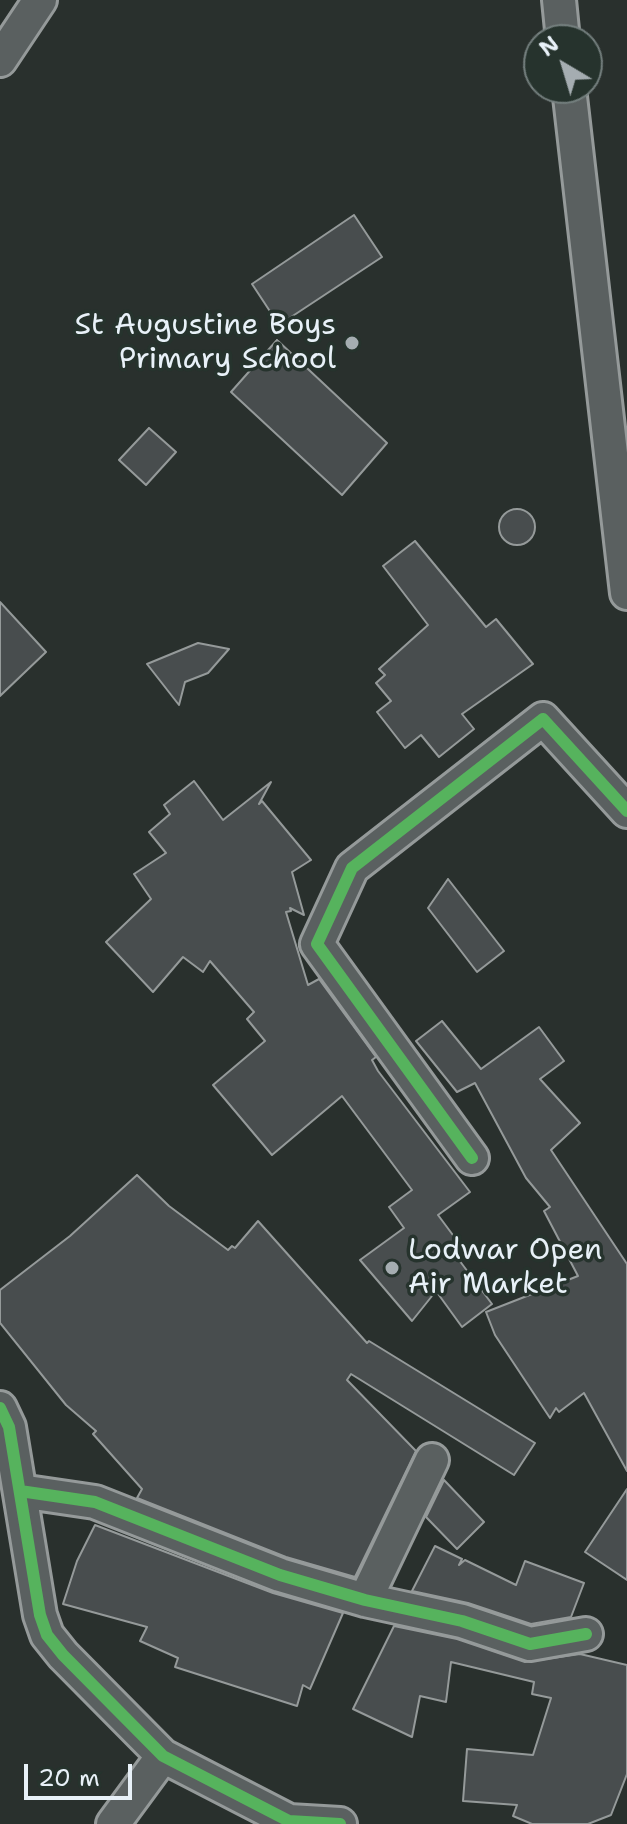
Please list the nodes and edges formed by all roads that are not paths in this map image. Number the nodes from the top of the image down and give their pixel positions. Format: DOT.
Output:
graph roads {
  1 [pos="40,0"];
  2 [pos="559,0"];
  3 [pos="561,24"];
  4 [pos="0,60"];
  5 [pos="571,104"];
  6 [pos="627,593"];
  7 [pos="627,811"];
  8 [pos="472,1158"];
  9 [pos="0,1408"];
  10 [pos="432,1460"];
  11 [pos="20,1491"];
  12 [pos="365,1600"];
  13 [pos="586,1634"];
  14 [pos="163,1756"];
  15 [pos="289,1823"];
  16 [pos="113,1824"];
  17 [pos="340,1824"];
  1 -- 4 [label="street"];
  2 -- 3 [label="street"];
  5 -- 6 [label="street"];
  7 -- 8 [label="street"];
  9 -- 11 [label="street"];
  10 -- 12 [label="street"];
  11 -- 12 [label="street"];
  11 -- 14 [label="street"];
  12 -- 13 [label="street"];
  14 -- 15 [label="street"];
  14 -- 16 [label="street"];
  15 -- 17 [label="street"];
}
